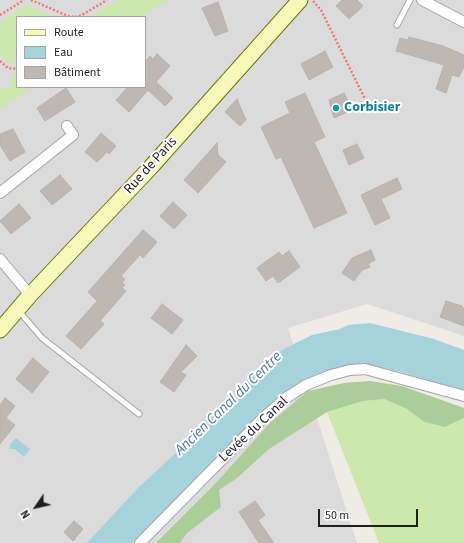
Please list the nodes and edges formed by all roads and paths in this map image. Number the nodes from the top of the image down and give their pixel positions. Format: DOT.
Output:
graph roads {
  1 [pos="24,0"];
  2 [pos="33,0"];
  3 [pos="107,0"];
  4 [pos="300,0"];
  5 [pos="312,0"];
  6 [pos="410,0"];
  7 [pos="422,0"];
  8 [pos="0,15"];
  9 [pos="68,16"];
  10 [pos="82,16"];
  11 [pos="464,22"];
  12 [pos="397,25"];
  13 [pos="0,61"];
  14 [pos="16,69"];
  15 [pos="369,106"];
  16 [pos="67,126"];
  17 [pos="0,193"];
  18 [pos="0,259"];
  19 [pos="30,295"];
  20 [pos="18,310"];
  21 [pos="0,330"];
  22 [pos="464,396"];
  23 [pos="139,414"];
  24 [pos="140,543"];
  1 -- 8 [label="path"];
  2 -- 9 [label="path"];
  3 -- 10 [label="path"];
  4 -- 19 [label="main road, Rue de Paris"];
  5 -- 15 [label="path"];
  6 -- 12 [label="lane"];
  7 -- 11 [label="street"];
  13 -- 14 [label="path"];
  16 -- 17 [label="street"];
  18 -- 19 [label="street"];
  19 -- 20 [label="main road, Rue de Paris"];
  20 -- 21 [label="main road, Rue de Paris"];
  20 -- 23 [label="lane"];
  22 -- 24 [label="street, Levée du Canal"];
}
